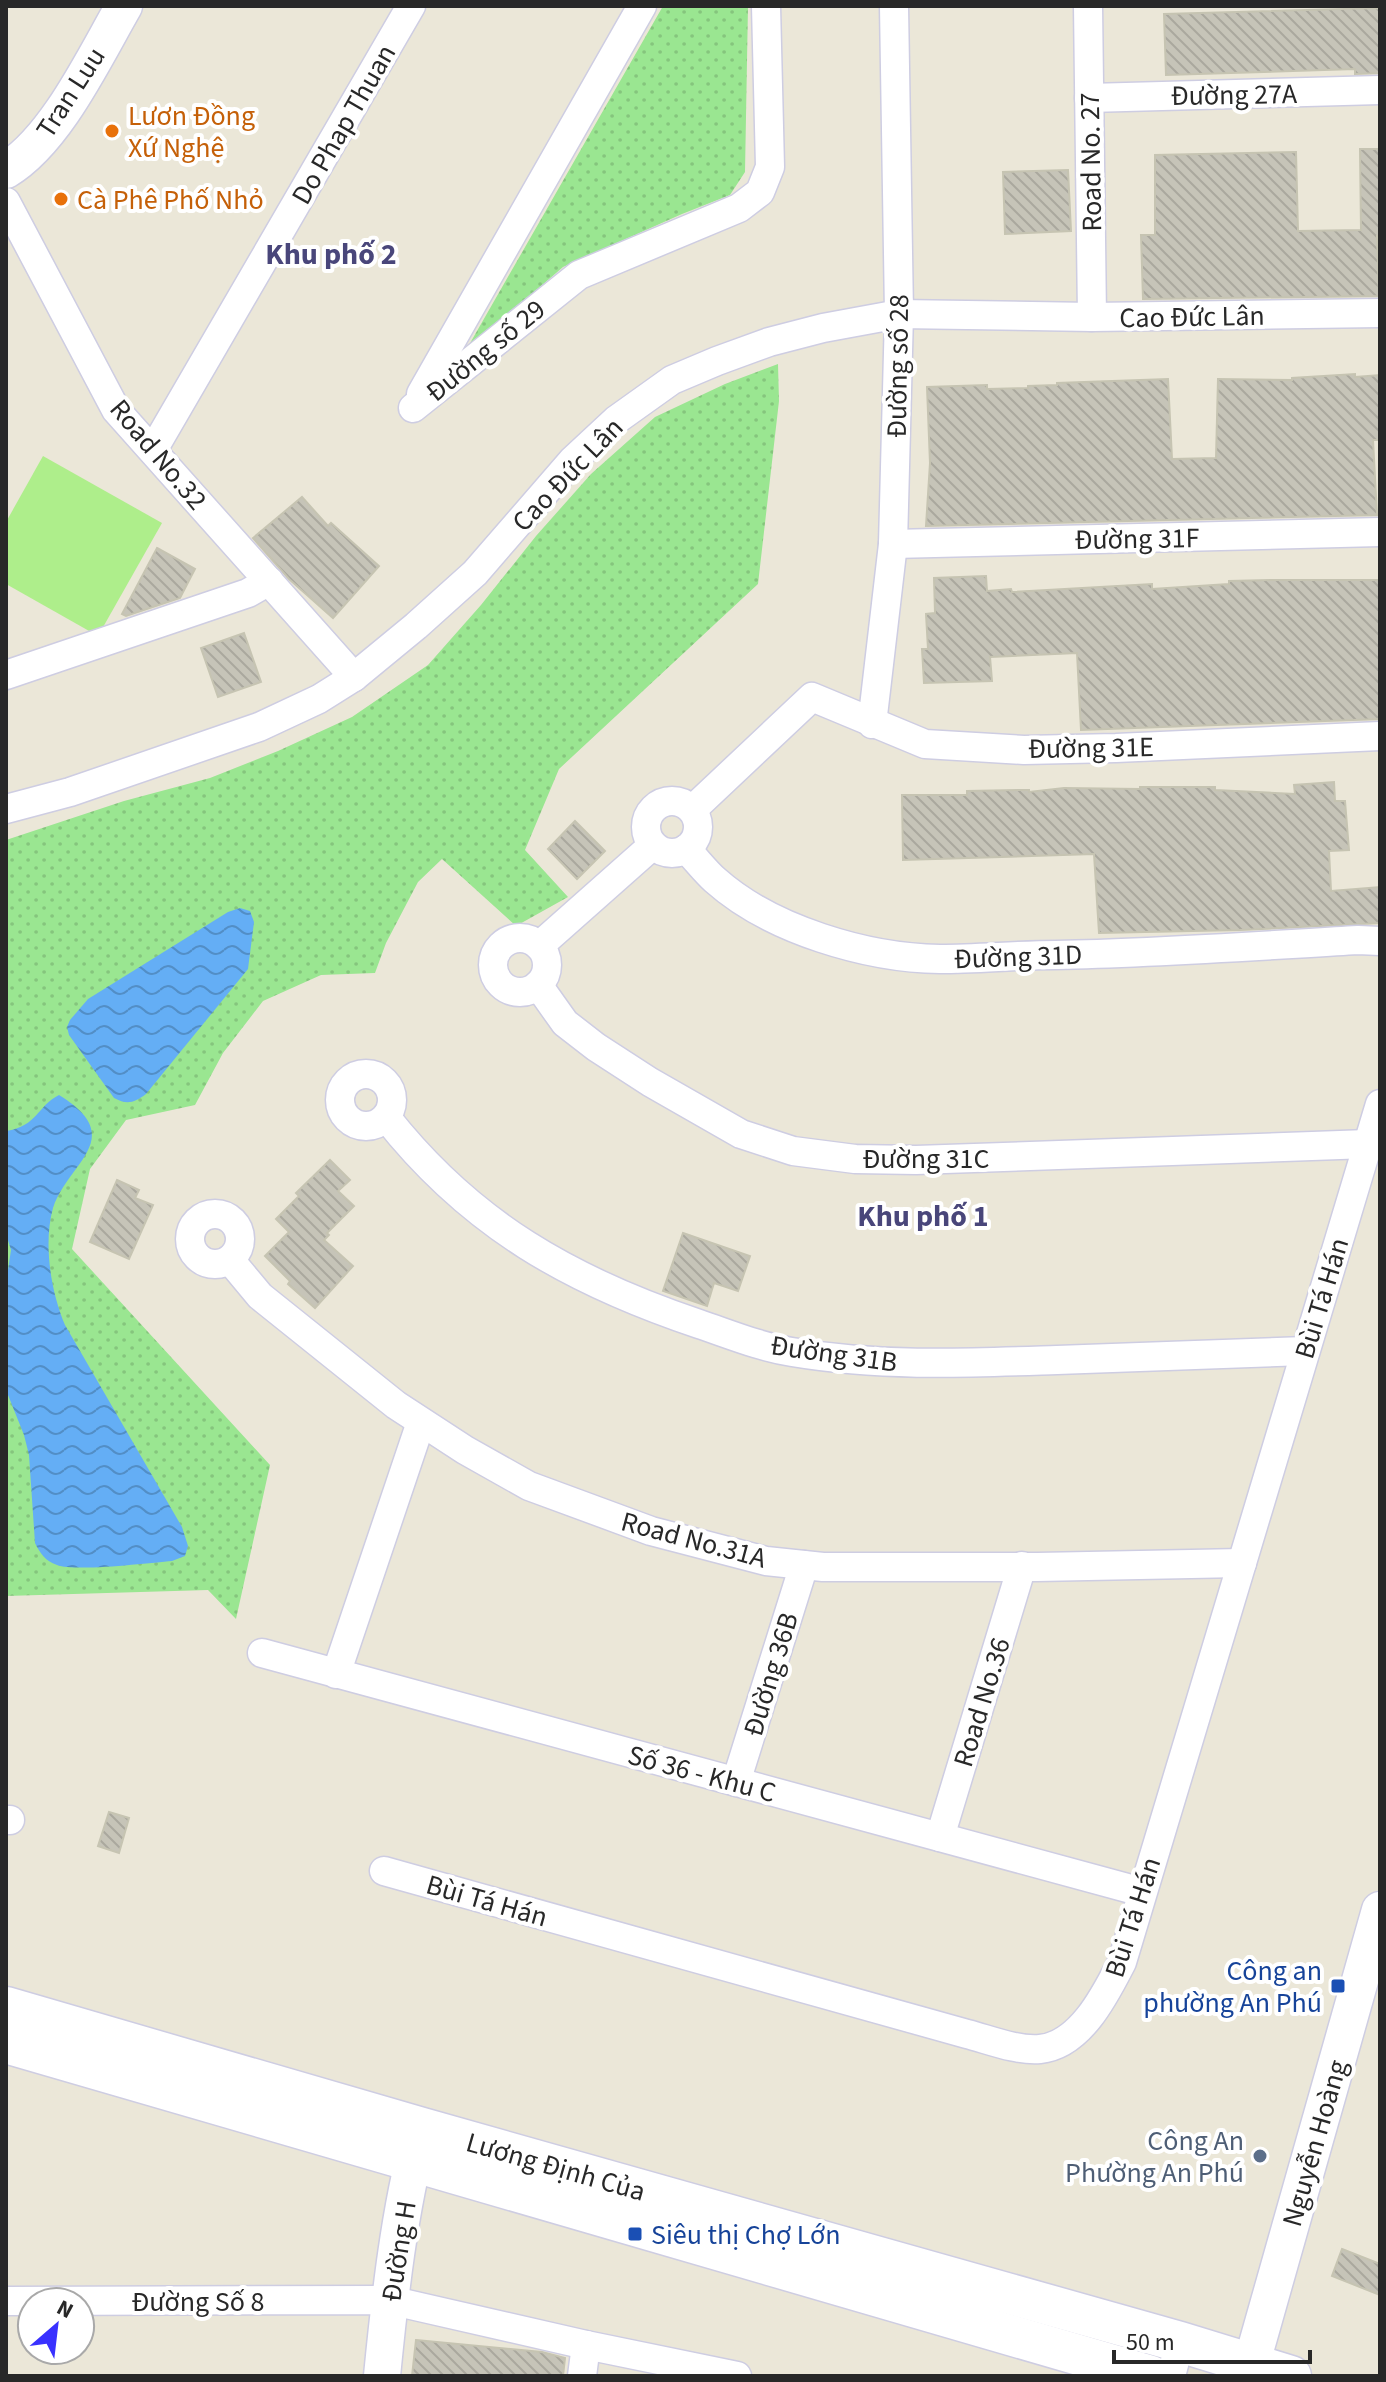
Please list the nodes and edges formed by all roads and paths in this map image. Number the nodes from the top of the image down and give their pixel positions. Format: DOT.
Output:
graph roads {
  1 [pos="124,6"];
  2 [pos="411,6"];
  3 [pos="642,6"];
  4 [pos="766,6"];
  5 [pos="894,6"];
  6 [pos="1088,6"];
  7 [pos="1380,90"];
  8 [pos="1089,98"];
  9 [pos="6,170"];
  10 [pos="6,202"];
  11 [pos="1380,313"];
  12 [pos="899,314"];
  13 [pos="1092,317"];
  14 [pos="153,450"];
  15 [pos="1380,532"];
  16 [pos="893,544"];
  17 [pos="269,581"];
  18 [pos="6,675"];
  19 [pos="354,677"];
  20 [pos="872,724"];
  21 [pos="1380,736"];
  22 [pos="6,809"];
  23 [pos="692,810"];
  24 [pos="653,845"];
  25 [pos="686,849"];
  26 [pos="1380,941"];
  27 [pos="539,946"];
  28 [pos="538,985"];
  29 [pos="1380,1104"];
  30 [pos="386,1117"];
  31 [pos="1368,1144"];
  32 [pos="230,1260"];
  33 [pos="1305,1351"];
  34 [pos="421,1422"];
  35 [pos="1242,1563"];
  36 [pos="804,1565"];
  37 [pos="1022,1566"];
  38 [pos="262,1653"];
  39 [pos="336,1674"];
  40 [pos="736,1782"];
  41 [pos="940,1837"];
  42 [pos="384,1871"];
  43 [pos="1142,1892"];
  44 [pos="1380,1910"];
  45 [pos="6,2007"];
  46 [pos="6,2043"];
  47 [pos="417,2145"];
  48 [pos="389,2300"];
  49 [pos="6,2301"];
  50 [pos="586,2345"];
  51 [pos="1176,2359"];
  52 [pos="1250,2370"];
  53 [pos="382,2376"];
  54 [pos="582,2376"];
  55 [pos="737,2376"];
  56 [pos="1151,2376"];
  57 [pos="1291,2376"];
  1 -- 9 [label="street, Tran Luu"];
  2 -- 14 [label="street, Do Phap Thuan"];
  3 -- 4 [label="street, Đường số 29"];
  5 -- 12 [label="street, Đường số 28"];
  6 -- 8 [label="street, Road No. 27"];
  7 -- 8 [label="street, Đường 27A"];
  8 -- 13 [label="street, Road No. 27"];
  10 -- 14 [label="street, Road No.32"];
  11 -- 13 [label="street, Cao Đức Lân"];
  12 -- 13 [label="street, Cao Đức Lân"];
  12 -- 16 [label="street, Đường số 28"];
  12 -- 19 [label="street, Cao Đức Lân"];
  14 -- 17 [label="street, Road No.32"];
  15 -- 16 [label="street, Đường 31F"];
  16 -- 20 [label="street, Đường số 28"];
  17 -- 18 [label="street"];
  17 -- 19 [label="street, Road No.32"];
  19 -- 22 [label="street, Cao Đức Lân"];
  20 -- 21 [label="street, Đường 31E"];
  20 -- 23 [label="street, Đường 31E"];
  23 -- 24 [label="street"];
  23 -- 25 [label="street"];
  24 -- 25 [label="street"];
  24 -- 27 [label="street"];
  25 -- 26 [label="street, Đường 31D"];
  27 -- 28 [label="street"];
  27 -- 28 [label="street"];
  28 -- 31 [label="street, Đường 31C"];
  29 -- 31 [label="street, Bùi Tá Hán"];
  30 -- 33 [label="street, Đường 31B"];
  31 -- 33 [label="street, Bùi Tá Hán"];
  32 -- 34 [label="street, Road No.31A"];
  33 -- 35 [label="street, Bùi Tá Hán"];
  34 -- 36 [label="street, Road No.31A"];
  34 -- 39 [label="street"];
  35 -- 37 [label="street, Road No.31A"];
  35 -- 43 [label="street, Bùi Tá Hán"];
  36 -- 37 [label="street, Road No.31A"];
  36 -- 40 [label="street, Đường 36B"];
  37 -- 41 [label="street, Road No.36"];
  38 -- 39 [label="street, Số 36 - Khu C"];
  39 -- 40 [label="street, Số 36 - Khu C"];
  40 -- 41 [label="street, Số 36 - Khu C"];
  41 -- 43 [label="street, Số 36 - Khu C"];
  42 -- 43 [label="street, Bùi Tá Hán"];
  44 -- 52 [label="street, Nguyễn Hoàng"];
  45 -- 47 [label="main road, Lương Định Của"];
  46 -- 47 [label="main road, Lương Định Của"];
  47 -- 48 [label="street, Đường H"];
  47 -- 51 [label="main road, Lương Định Của"];
  47 -- 56 [label="main road, Lương Định Của"];
  48 -- 49 [label="street, Đường Số 8"];
  48 -- 50 [label="street, Đường Số 8"];
  48 -- 53 [label="street, Đường H"];
  50 -- 54 [label="street"];
  50 -- 55 [label="street, Đường Số 8"];
  51 -- 52 [label="main road, Lương Định Của"];
  52 -- 57 [label="main road, Lương Định Của"];
}
